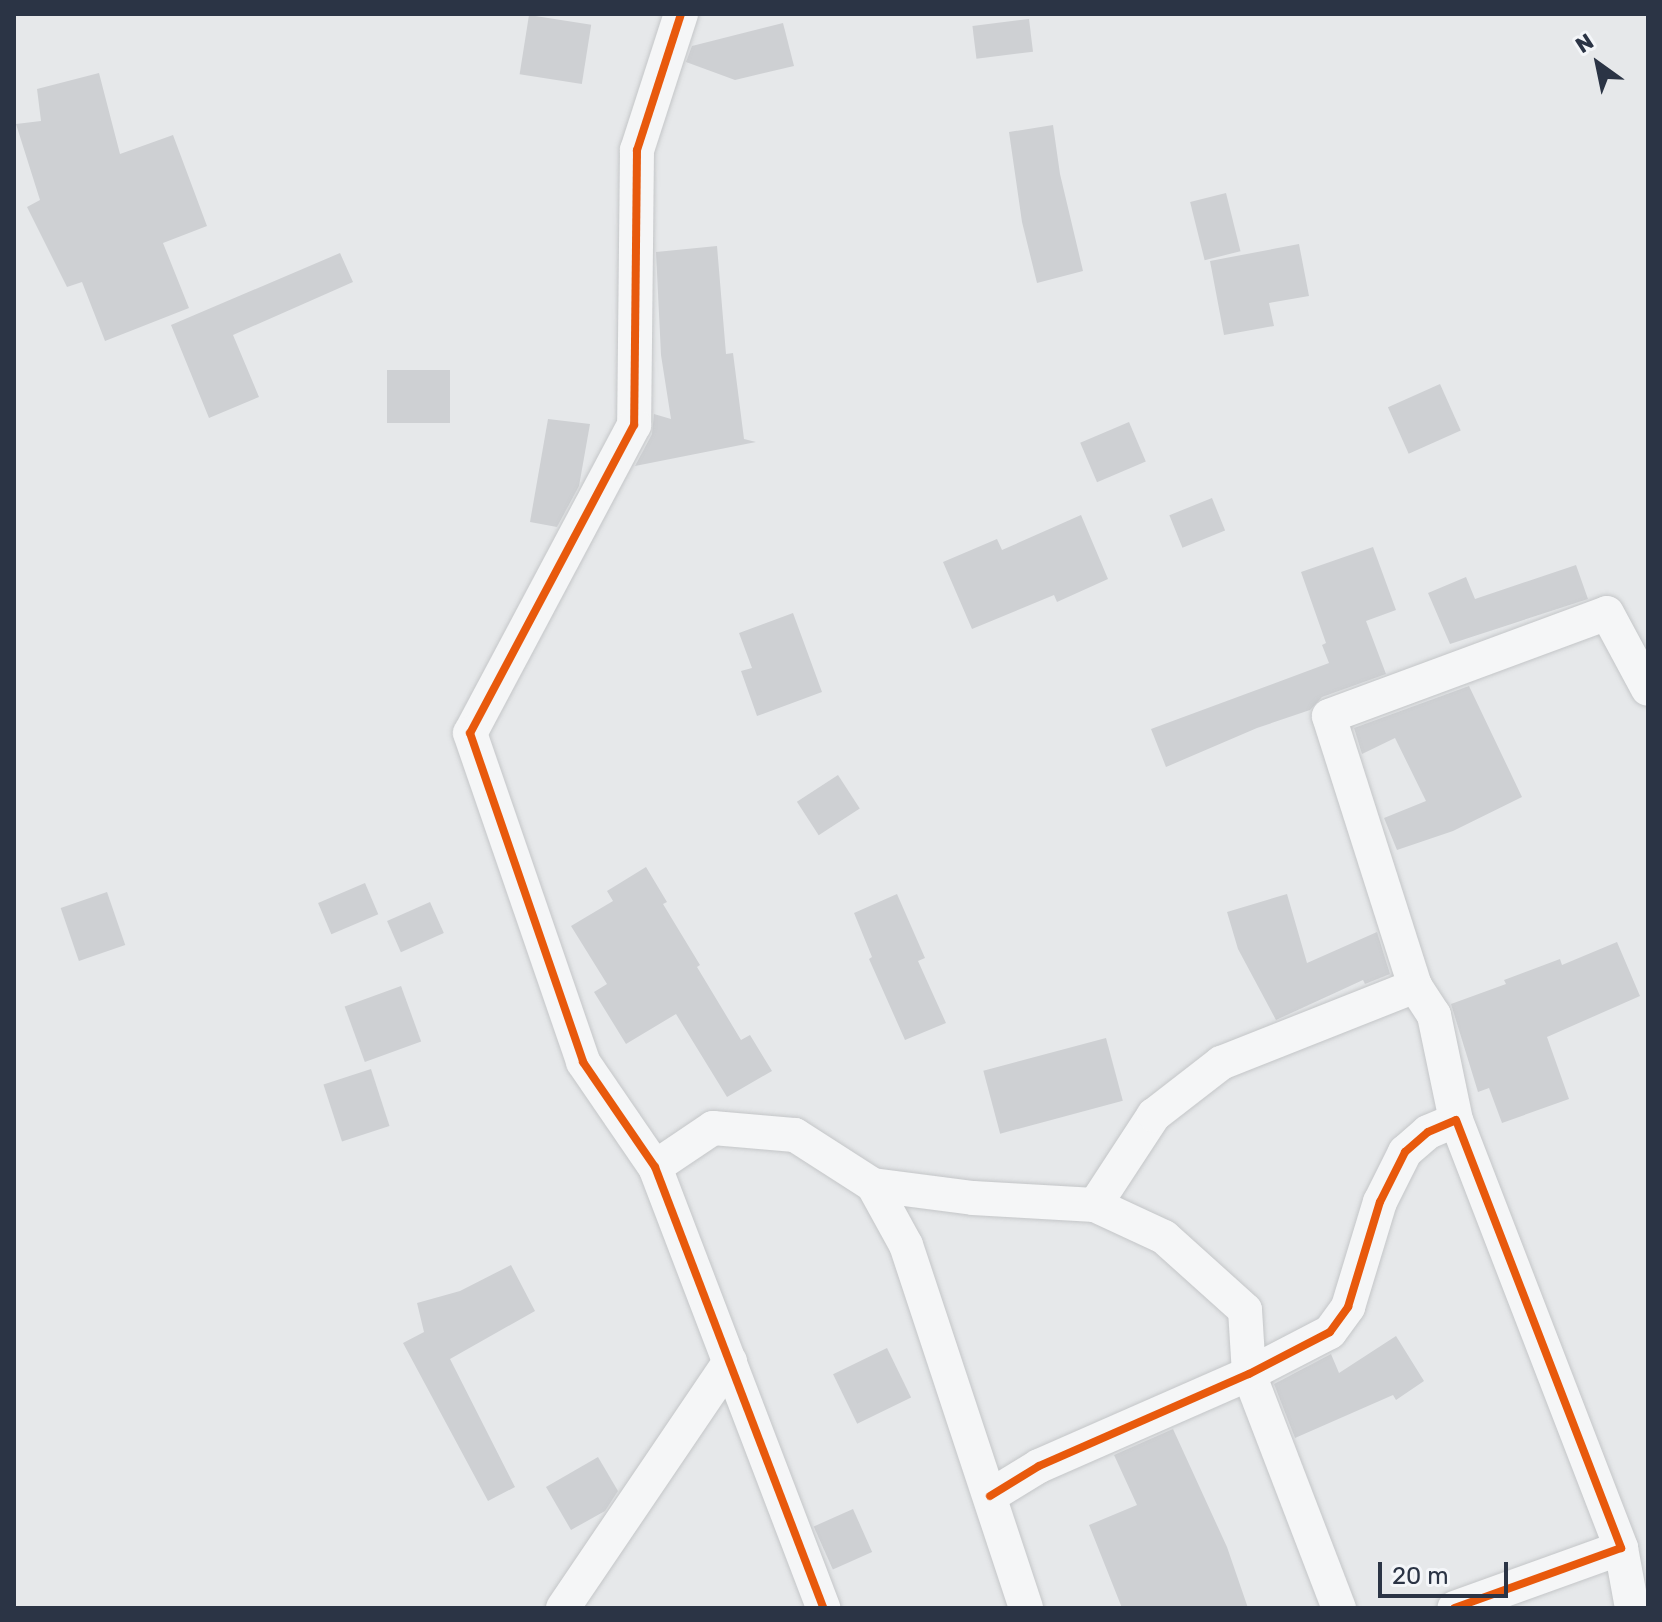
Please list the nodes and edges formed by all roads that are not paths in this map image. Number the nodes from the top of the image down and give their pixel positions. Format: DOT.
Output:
graph roads {
  1 [pos="681,14"];
  2 [pos="1648,689"];
  3 [pos="1415,986"];
  4 [pos="1456,1120"];
  5 [pos="655,1167"];
  6 [pos="873,1185"];
  7 [pos="1095,1205"];
  8 [pos="730,1361"];
  9 [pos="1249,1374"];
  10 [pos="990,1496"];
  11 [pos="1621,1548"];
  12 [pos="563,1608"];
  13 [pos="823,1608"];
  14 [pos="1026,1608"];
  15 [pos="1339,1608"];
  16 [pos="1454,1608"];
  17 [pos="1632,1608"];
  1 -- 5 [label="street"];
  2 -- 3 [label="street"];
  3 -- 4 [label="street"];
  3 -- 7 [label="street"];
  4 -- 9 [label="street"];
  4 -- 11 [label="street"];
  5 -- 6 [label="street"];
  5 -- 8 [label="street"];
  6 -- 7 [label="street"];
  6 -- 10 [label="street"];
  7 -- 9 [label="street"];
  8 -- 12 [label="street"];
  8 -- 13 [label="street"];
  9 -- 10 [label="street"];
  9 -- 15 [label="street"];
  10 -- 14 [label="street"];
  11 -- 16 [label="street"];
  11 -- 17 [label="street"];
}
